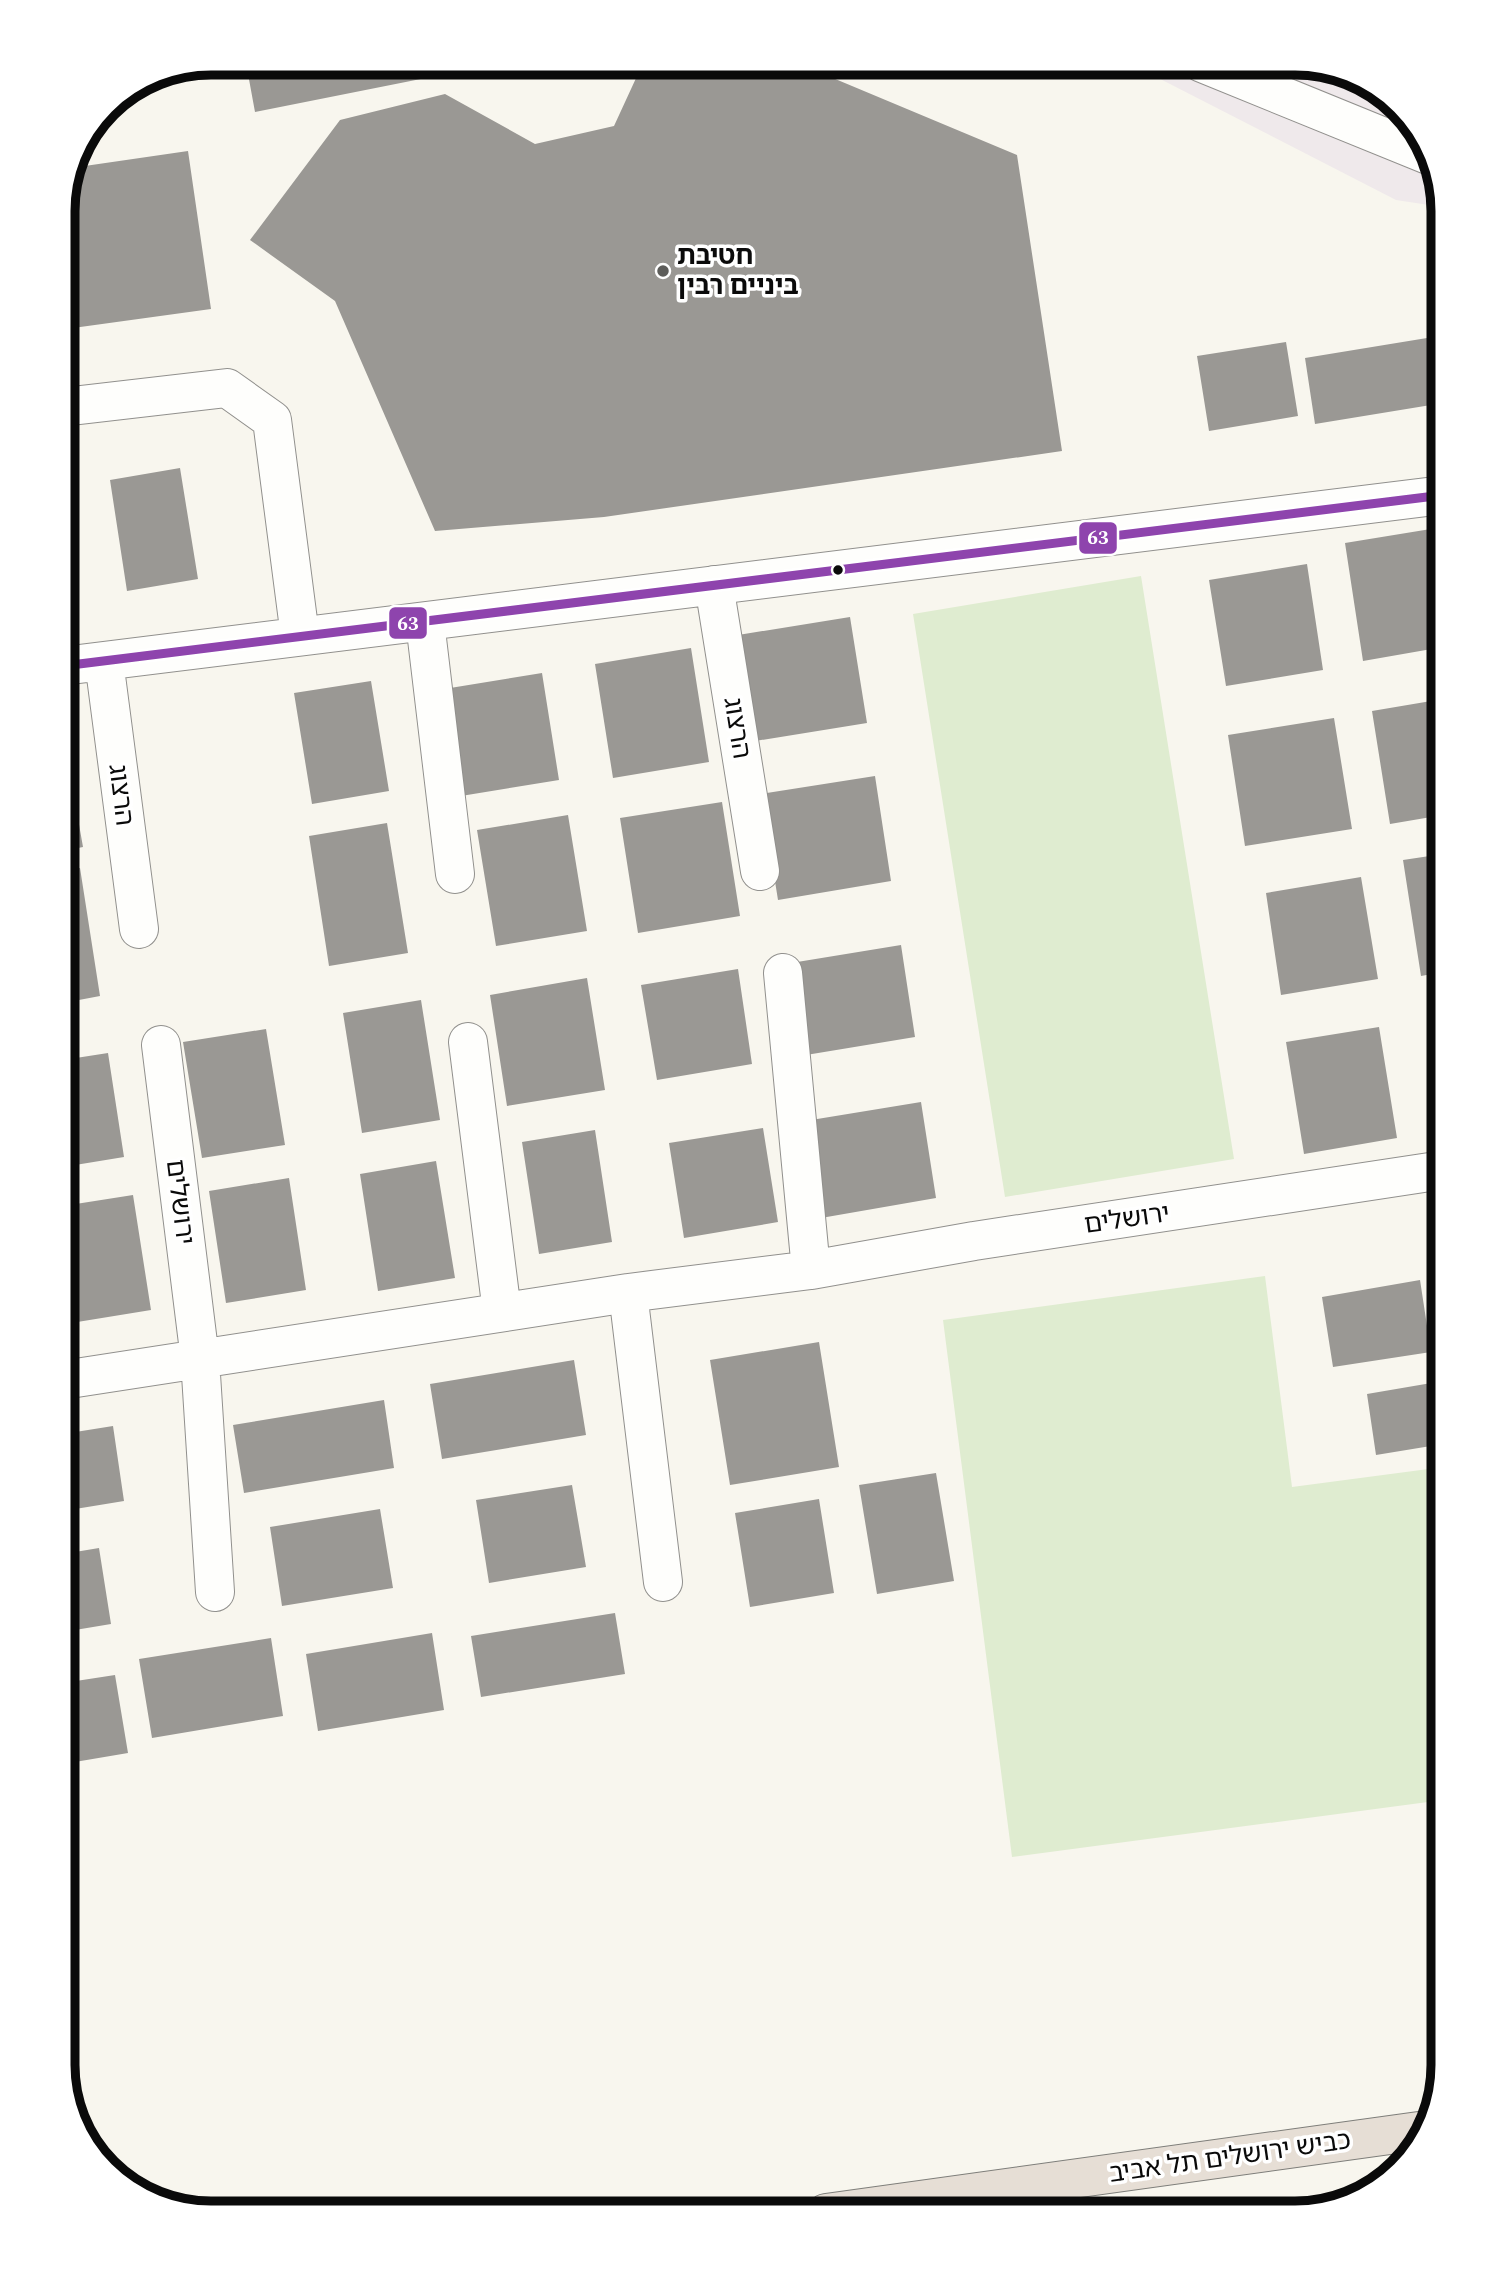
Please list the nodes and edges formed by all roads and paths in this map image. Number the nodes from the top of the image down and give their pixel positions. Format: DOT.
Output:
graph roads {
  1 [pos="1234,76"];
  2 [pos="1416,150"];
  3 [pos="76,406"];
  4 [pos="1431,496"];
  5 [pos="714,585"];
  6 [pos="425,622"];
  7 [pos="300,636"];
  8 [pos="104,661"];
  9 [pos="76,664"];
  10 [pos="760,870"];
  11 [pos="455,874"];
  12 [pos="139,929"];
  13 [pos="783,973"];
  14 [pos="468,1042"];
  15 [pos="161,1045"];
  16 [pos="1431,1172"];
  17 [pos="811,1270"];
  18 [pos="628,1293"];
  19 [pos="502,1312"];
  20 [pos="200,1359"];
  21 [pos="75,1378"];
  22 [pos="663,1582"];
  23 [pos="215,1592"];
  24 [pos="1414,2132"];
  25 [pos="915,2201"];
  1 -- 2 [label="street"];
  3 -- 7 [label="street"];
  4 -- 5 [label="street"];
  5 -- 6 [label="street"];
  5 -- 10 [label="street, הרצוג"];
  6 -- 7 [label="street"];
  6 -- 11 [label="street"];
  7 -- 8 [label="street"];
  8 -- 9 [label="street"];
  8 -- 12 [label="street, הרצוג"];
  13 -- 17 [label="street"];
  14 -- 19 [label="street"];
  15 -- 20 [label="street, ירושלים"];
  16 -- 17 [label="street, ירושלים"];
  17 -- 18 [label="street, ירושלים"];
  18 -- 19 [label="street, ירושלים"];
  18 -- 22 [label="street"];
  19 -- 20 [label="street, ירושלים"];
  20 -- 21 [label="street, ירושלים"];
  20 -- 23 [label="street, ירושלים"];
  24 -- 25 [label="highway, כביש ירושלים תל אביב"];
}
